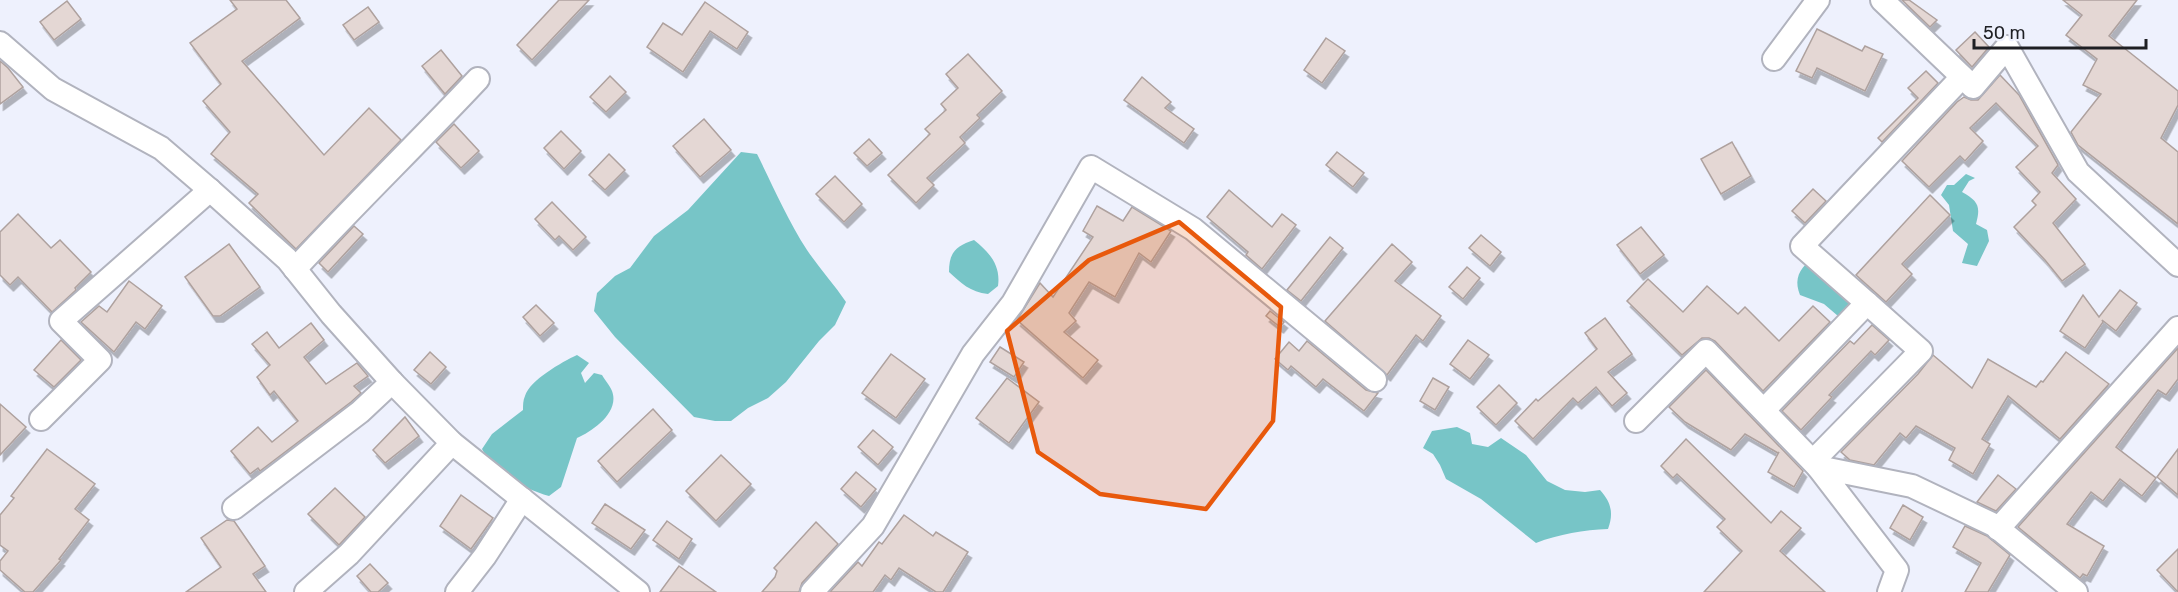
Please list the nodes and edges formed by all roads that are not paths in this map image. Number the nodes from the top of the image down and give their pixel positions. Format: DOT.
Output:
graph roads {
  1 [pos="1818,0"];
  2 [pos="1882,0"];
  3 [pos="0,43"];
  4 [pos="1774,59"];
  5 [pos="1962,77"];
  6 [pos="478,79"];
  7 [pos="210,190"];
  8 [pos="2178,265"];
  9 [pos="295,269"];
  10 [pos="1867,303"];
  11 [pos="2178,328"];
  12 [pos="1375,380"];
  13 [pos="392,382"];
  14 [pos="1764,410"];
  15 [pos="41,419"];
  16 [pos="1636,421"];
  17 [pos="452,443"];
  18 [pos="1815,464"];
  19 [pos="522,499"];
  20 [pos="234,508"];
  21 [pos="1998,529"];
  22 [pos="306,592"];
  23 [pos="457,592"];
  24 [pos="638,592"];
  25 [pos="813,592"];
  26 [pos="1889,592"];
  27 [pos="2076,592"];
  1 -- 4 [label="street"];
  2 -- 5 [label="street"];
  3 -- 7 [label="street"];
  5 -- 8 [label="street"];
  5 -- 10 [label="street"];
  6 -- 9 [label="street"];
  7 -- 9 [label="street"];
  7 -- 15 [label="street"];
  9 -- 13 [label="street"];
  10 -- 14 [label="street"];
  10 -- 18 [label="street"];
  11 -- 21 [label="street"];
  12 -- 25 [label="street"];
  13 -- 17 [label="street"];
  13 -- 20 [label="street"];
  14 -- 16 [label="street"];
  14 -- 18 [label="street"];
  17 -- 19 [label="street"];
  17 -- 22 [label="street"];
  18 -- 21 [label="street"];
  18 -- 26 [label="street"];
  19 -- 23 [label="street"];
  19 -- 24 [label="street"];
  21 -- 27 [label="street"];
}
